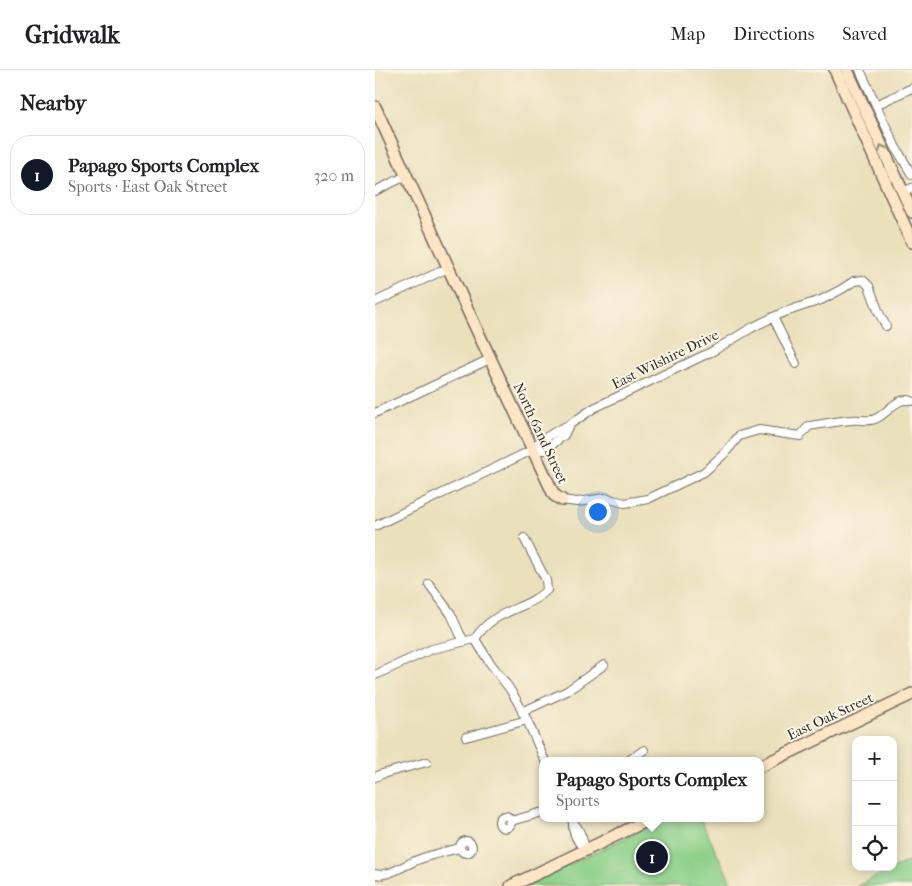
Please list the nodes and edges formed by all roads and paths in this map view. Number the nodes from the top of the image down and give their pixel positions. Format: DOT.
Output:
graph roads {
  1 [pos="835,70"];
  2 [pos="847,70"];
  3 [pos="860,70"];
  4 [pos="912,88"];
  5 [pos="876,105"];
  6 [pos="375,107"];
  7 [pos="912,175"];
  8 [pos="406,176"];
  9 [pos="907,190"];
  10 [pos="375,191"];
  11 [pos="892,198"];
  12 [pos="912,212"];
  13 [pos="912,242"];
  14 [pos="448,268"];
  15 [pos="375,302"];
  16 [pos="773,317"];
  17 [pos="886,326"];
  18 [pos="490,359"];
  19 [pos="796,364"];
  20 [pos="912,401"];
  21 [pos="375,413"];
  22 [pos="532,450"];
  23 [pos="562,500"];
  24 [pos="375,526"];
  25 [pos="524,538"];
  26 [pos="429,584"];
  27 [pos="475,639"];
  28 [pos="464,641"];
  29 [pos="604,665"];
  30 [pos="375,675"];
  31 [pos="912,694"];
  32 [pos="522,712"];
  33 [pos="527,720"];
  34 [pos="466,737"];
  35 [pos="644,750"];
  36 [pos="543,757"];
  37 [pos="634,757"];
  38 [pos="427,762"];
  39 [pos="764,765"];
  40 [pos="375,777"];
  41 [pos="539,813"];
  42 [pos="511,821"];
  43 [pos="573,822"];
  44 [pos="644,822"];
  45 [pos="460,848"];
  46 [pos="585,850"];
  47 [pos="375,874"];
  48 [pos="511,886"];
  1 -- 11 [label="street"];
  9 -- 2 [label="street, one-way"];
  3 -- 5 [label="street"];
  4 -- 5 [label="street"];
  5 -- 7 [label="street"];
  6 -- 8 [label="street, North 62nd Street"];
  8 -- 10 [label="street"];
  8 -- 14 [label="street, North 62nd Street"];
  9 -- 11 [label="street"];
  9 -- 12 [label="street"];
  11 -- 13 [label="street"];
  14 -- 15 [label="street"];
  14 -- 18 [label="street, North 62nd Street"];
  16 -- 17 [label="street, East Wilshire Drive"];
  16 -- 19 [label="street"];
  16 -- 22 [label="street, East Wilshire Drive"];
  18 -- 21 [label="street"];
  18 -- 22 [label="street, North 62nd Street"];
  20 -- 23 [label="street, North 62nd Street"];
  22 -- 23 [label="street, North 62nd Street"];
  22 -- 24 [label="street, East Wilshire Drive"];
  25 -- 27 [label="street"];
  26 -- 28 [label="street"];
  27 -- 28 [label="street"];
  27 -- 32 [label="street"];
  28 -- 30 [label="street"];
  29 -- 32 [label="street"];
  31 -- 39 [label="street, East Oak Street"];
  32 -- 33 [label="street"];
  33 -- 34 [label="street"];
  33 -- 36 [label="street"];
  35 -- 37 [label="street"];
  38 -- 40 [label="street"];
  41 -- 42 [label="street"];
  43 -- 46 [label="street"];
  44 -- 46 [label="street"];
  45 -- 47 [label="street"];
  46 -- 48 [label="street"];
}
